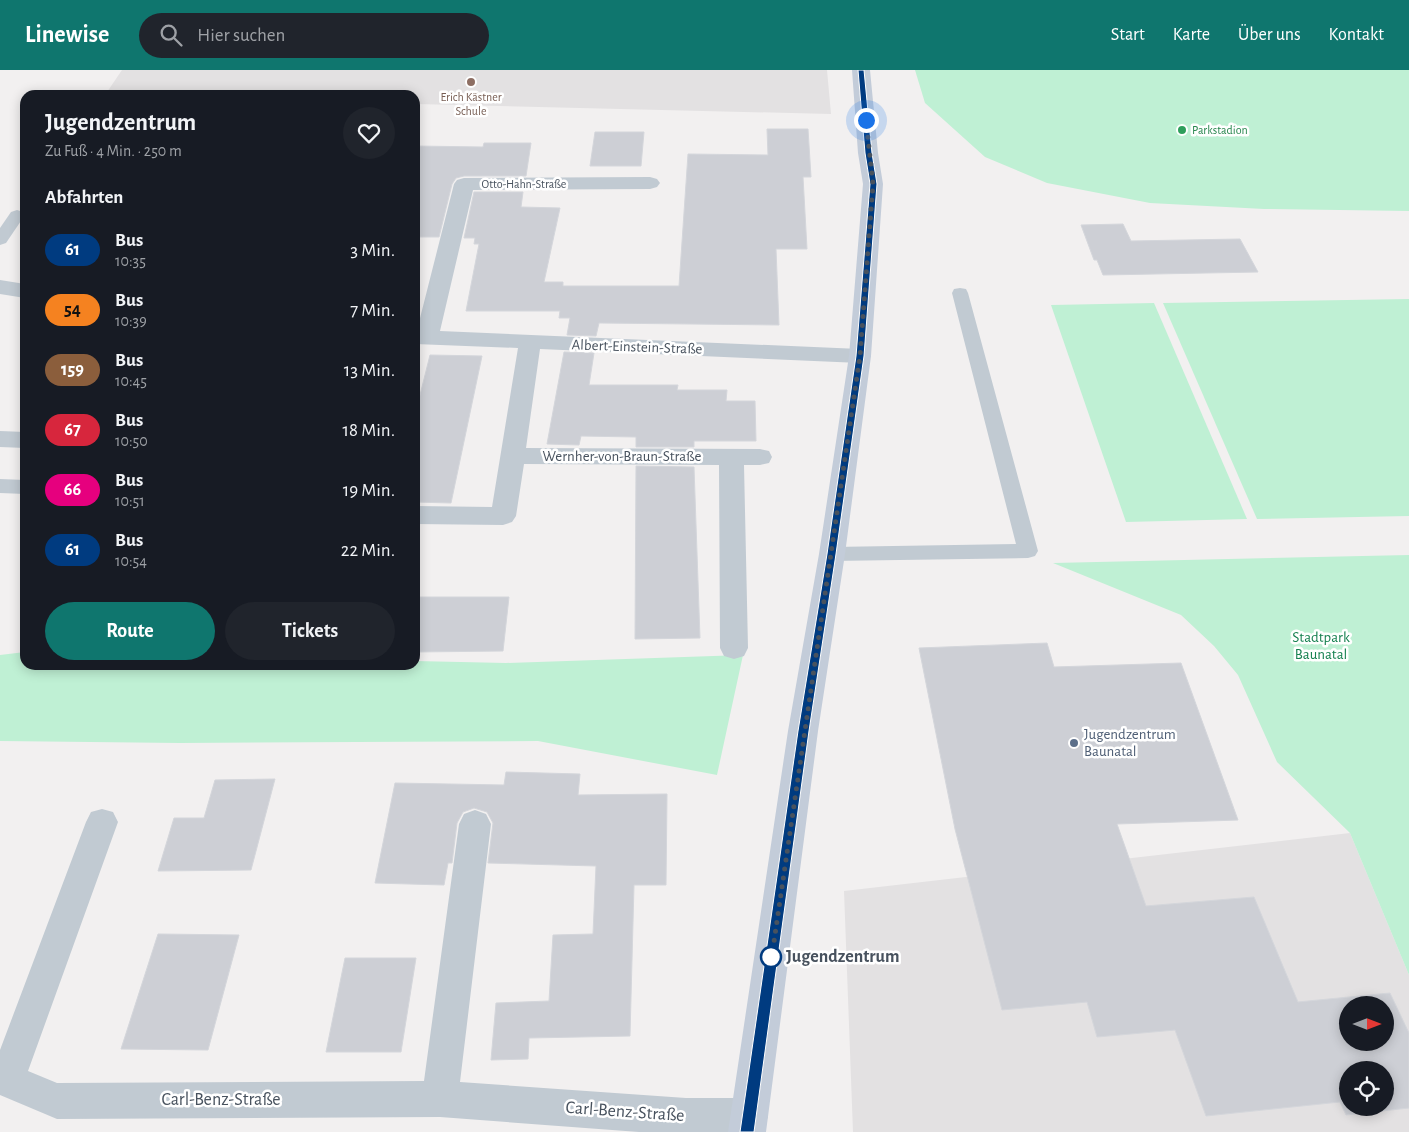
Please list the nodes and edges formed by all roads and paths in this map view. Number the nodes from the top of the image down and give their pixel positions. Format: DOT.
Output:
graph roads {
  1 [pos="861,70"];
  2 [pos="650,183"];
  3 [pos="16,215"];
  4 [pos="0,240"];
  5 [pos="0,288"];
  6 [pos="20,290"];
  7 [pos="960,293"];
  8 [pos="421,337"];
  9 [pos="530,343"];
  10 [pos="860,356"];
  11 [pos="0,439"];
  12 [pos="20,440"];
  13 [pos="513,456"];
  14 [pos="730,456"];
  15 [pos="760,456"];
  16 [pos="0,486"];
  17 [pos="20,487"];
  18 [pos="420,515"];
  19 [pos="832,554"];
  20 [pos="734,648"];
  21 [pos="102,822"];
  22 [pos="475,824"];
  23 [pos="3,1078"];
  24 [pos="440,1099"];
  25 [pos="748,1124"];
  1 -- 10 [label="street"];
  2 -- 8 [label="street, Otto-Hahn-Straße"];
  3 -- 4 [label="lane"];
  5 -- 6 [label="street"];
  7 -- 19 [label="lane"];
  8 -- 9 [label="street, Albert-Einstein-Straße"];
  9 -- 10 [label="street, Albert-Einstein-Straße"];
  9 -- 13 [label="street"];
  10 -- 19 [label="street"];
  11 -- 12 [label="street"];
  13 -- 14 [label="street, Wernher-von-Braun-Straße"];
  13 -- 18 [label="street"];
  14 -- 15 [label="street, Wernher-von-Braun-Straße"];
  14 -- 20 [label="street"];
  16 -- 17 [label="lane"];
  19 -- 25 [label="street"];
  21 -- 23 [label="street, Carl-Benz-Straße"];
  22 -- 24 [label="street"];
  23 -- 24 [label="street, Carl-Benz-Straße"];
  24 -- 25 [label="street, Carl-Benz-Straße"];
}
